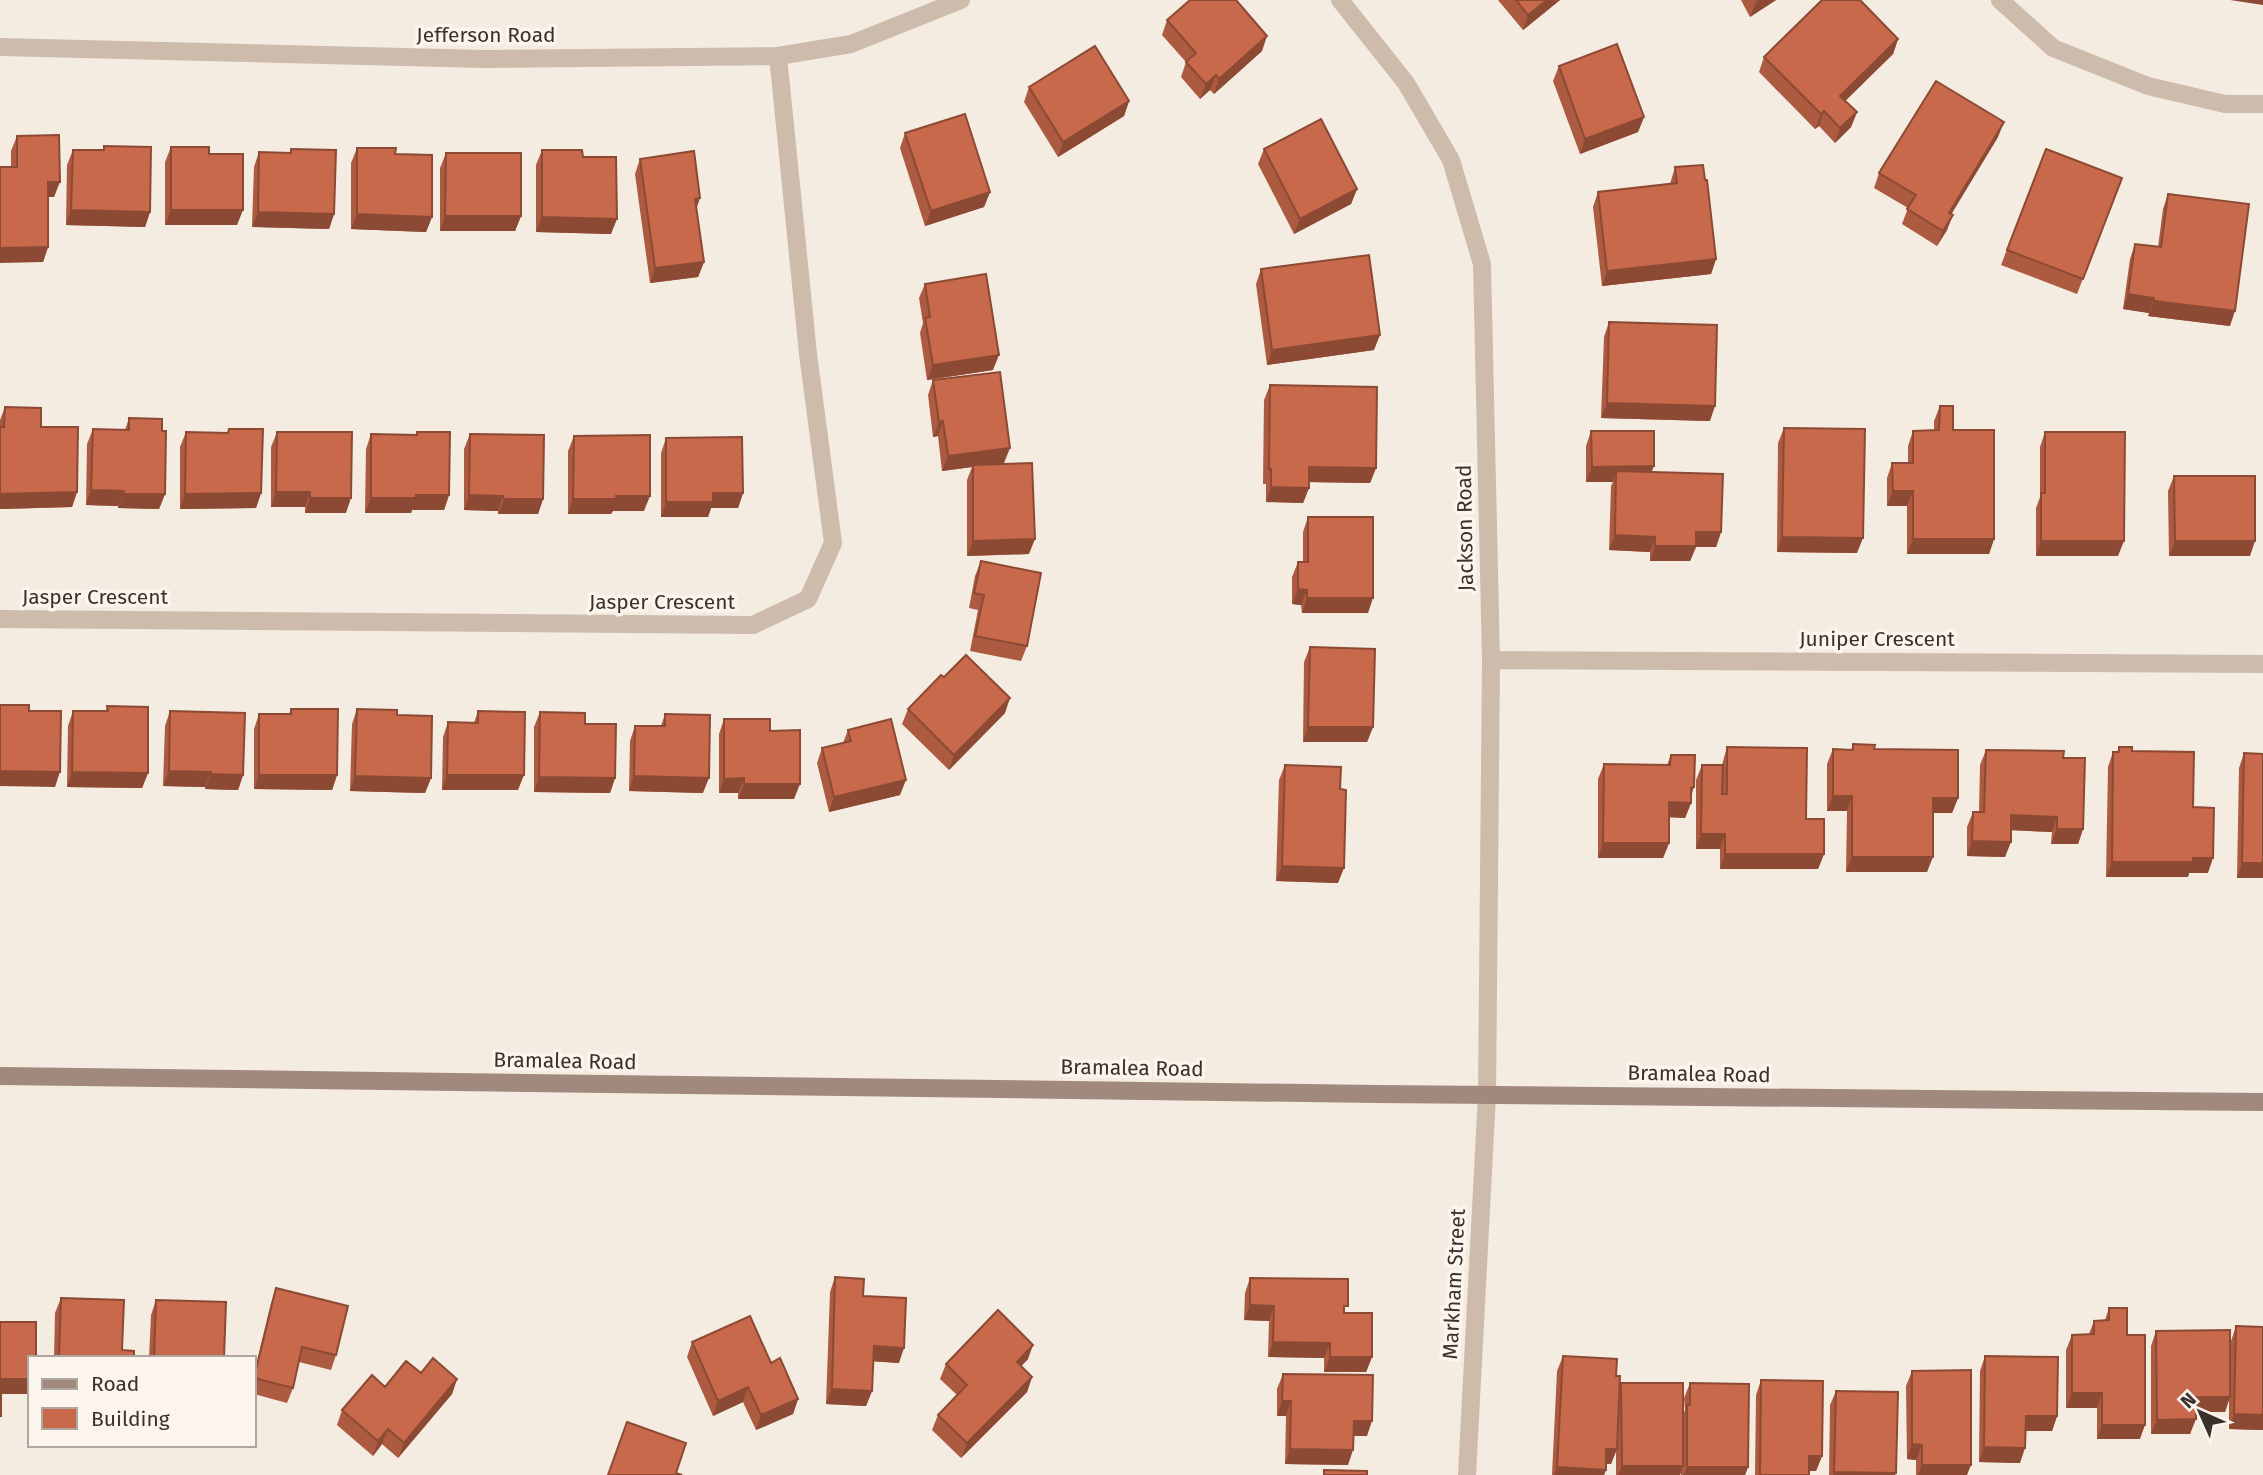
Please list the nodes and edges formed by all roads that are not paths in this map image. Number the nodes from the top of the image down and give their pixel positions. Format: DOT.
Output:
graph roads {
  1 [pos="961,0"];
  2 [pos="1340,0"];
  3 [pos="2000,0"];
  4 [pos="0,47"];
  5 [pos="778,56"];
  6 [pos="2263,104"];
  7 [pos="0,619"];
  8 [pos="1491,660"];
  9 [pos="2263,664"];
  10 [pos="0,1076"];
  11 [pos="1487,1095"];
  12 [pos="2263,1102"];
  13 [pos="1467,1475"];
  1 -- 5 [label="street, Jefferson Road"];
  2 -- 8 [label="street, Jackson Road"];
  3 -- 6 [label="street"];
  4 -- 5 [label="street, Jefferson Road"];
  5 -- 7 [label="street, Jasper Crescent"];
  8 -- 9 [label="street, Juniper Crescent"];
  8 -- 11 [label="street, Jackson Road"];
  10 -- 11 [label="main road, Bramalea Road"];
  11 -- 12 [label="main road, Bramalea Road"];
  11 -- 13 [label="street, Markham Street"];
}
